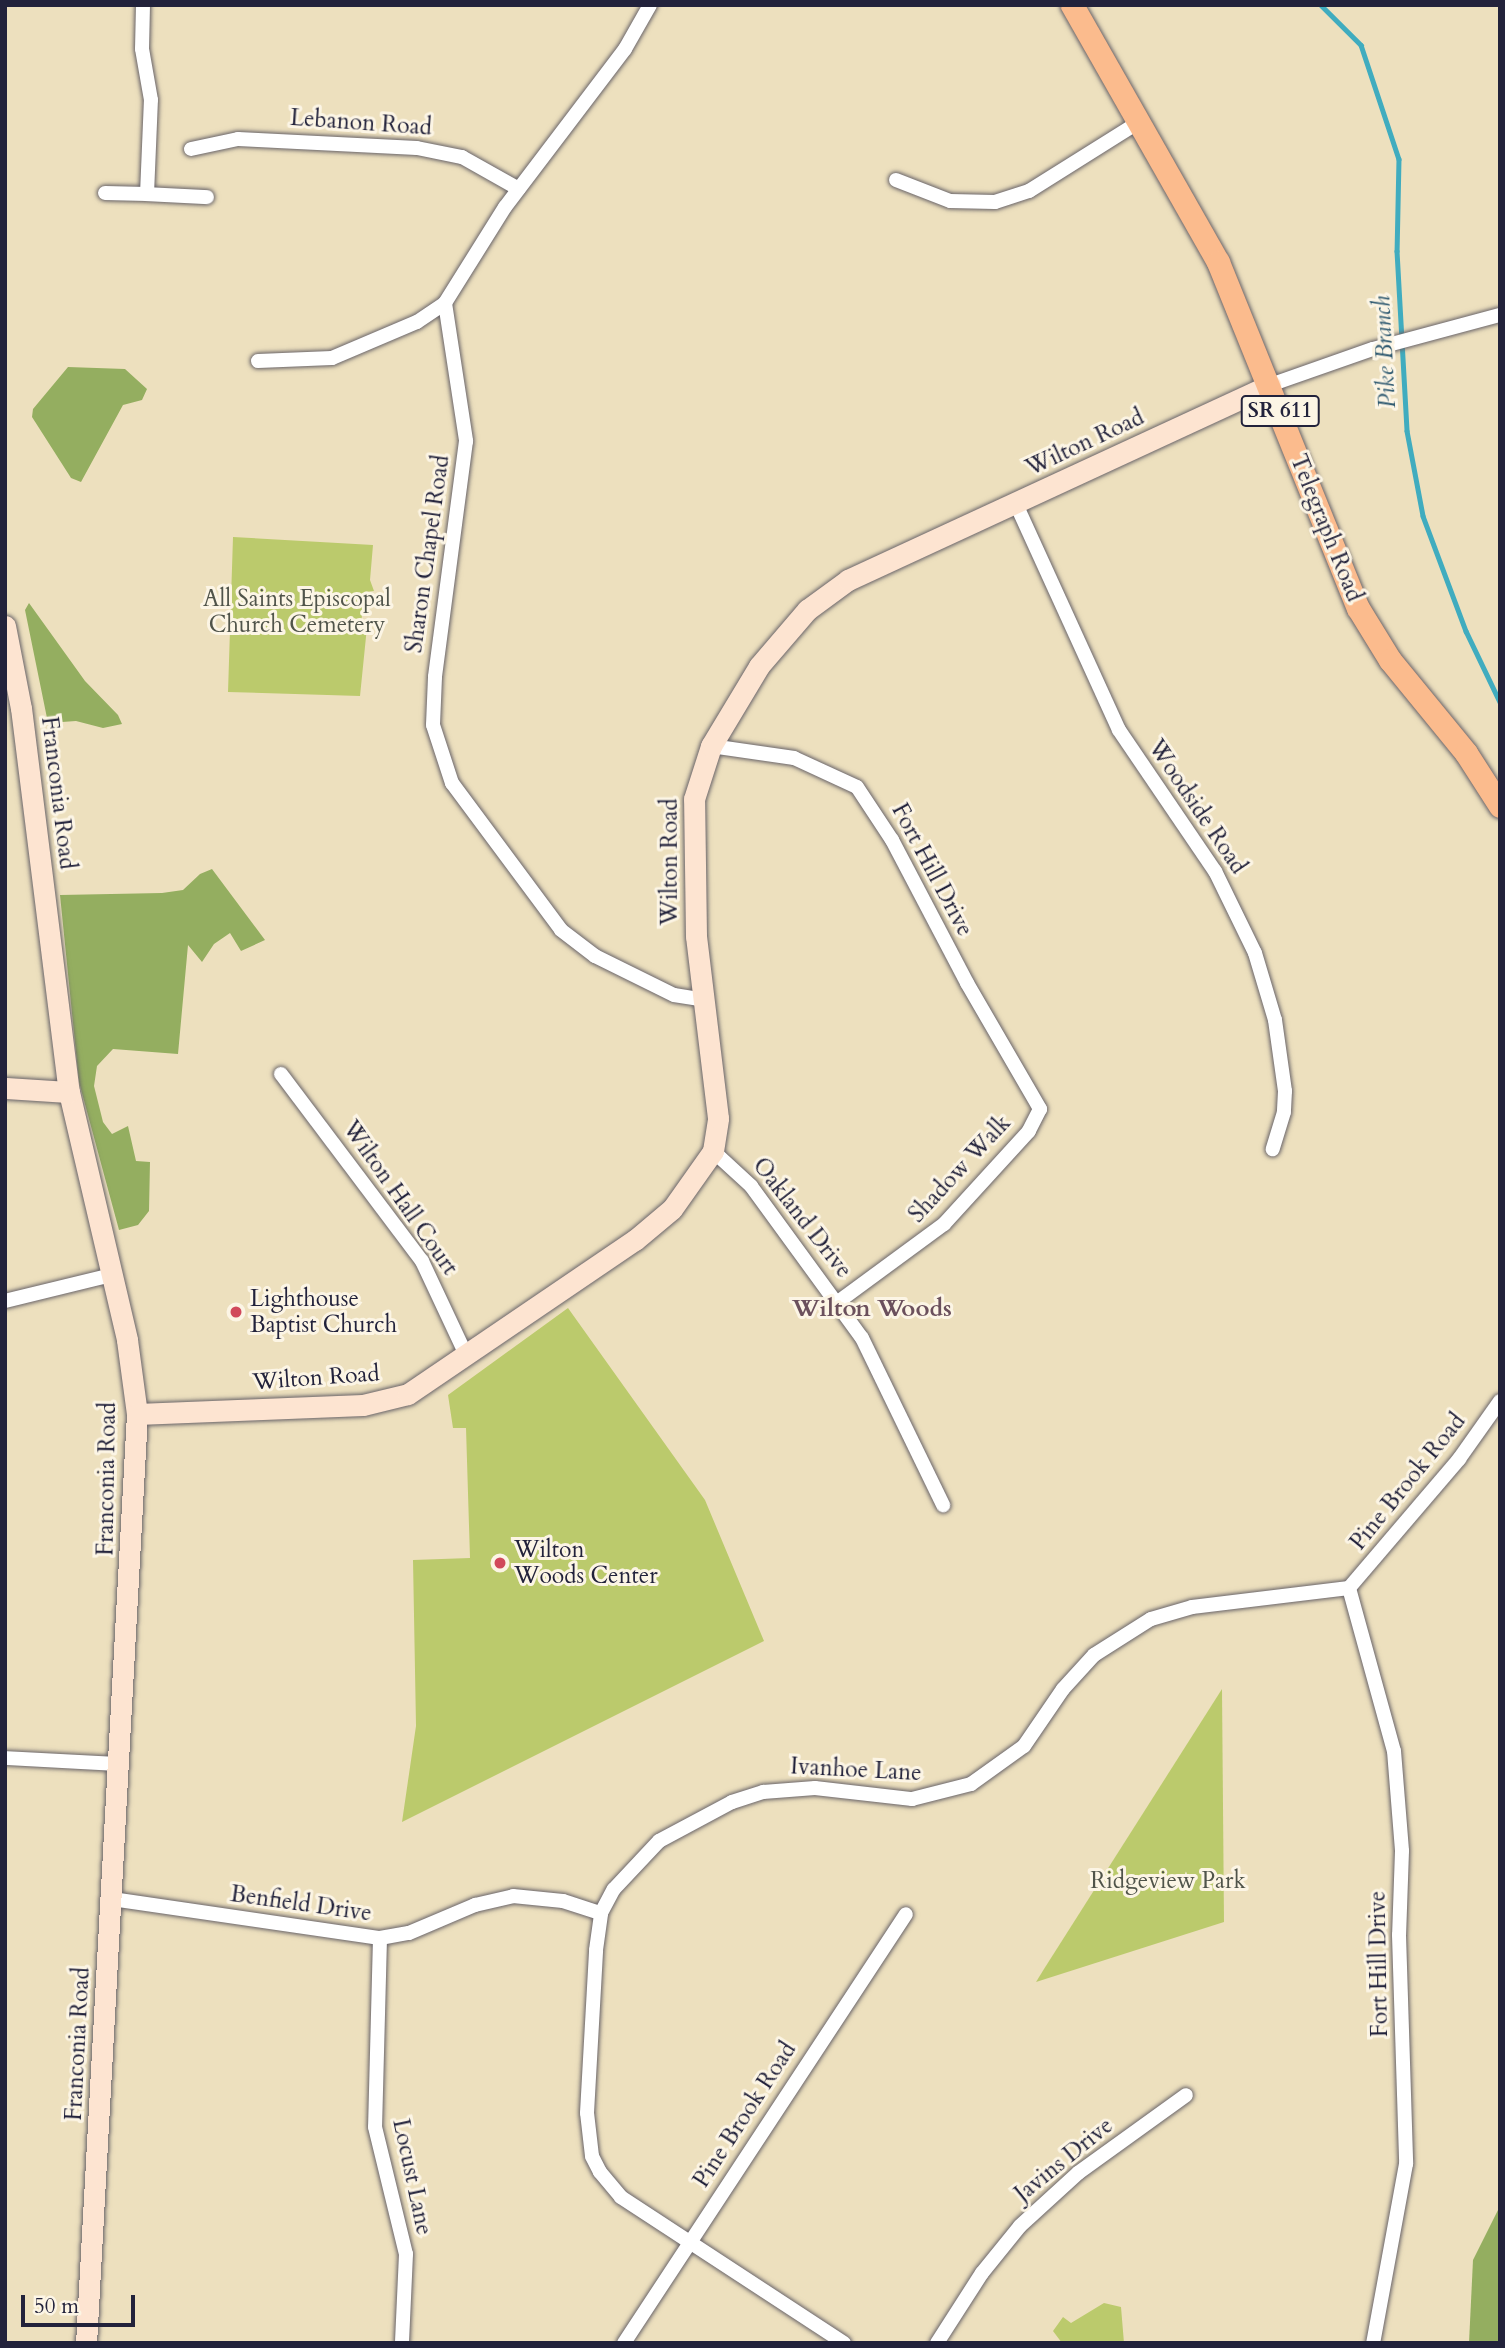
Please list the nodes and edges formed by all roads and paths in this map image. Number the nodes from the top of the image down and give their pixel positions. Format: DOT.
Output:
graph roads {
  1 [pos="143,5"];
  2 [pos="650,5"];
  3 [pos="1072,5"];
  4 [pos="1139,122"];
  5 [pos="191,149"];
  6 [pos="896,180"];
  7 [pos="519,189"];
  8 [pos="105,193"];
  9 [pos="147,194"];
  10 [pos="206,197"];
  11 [pos="445,303"];
  12 [pos="1500,315"];
  13 [pos="258,361"];
  14 [pos="1270,385"];
  15 [pos="1016,504"];
  16 [pos="5,626"];
  17 [pos="711,746"];
  18 [pos="1500,806"];
  19 [pos="705,1000"];
  20 [pos="281,1074"];
  21 [pos="5,1088"];
  22 [pos="69,1093"];
  23 [pos="1040,1109"];
  24 [pos="1273,1149"];
  25 [pos="713,1152"];
  26 [pos="112,1275"];
  27 [pos="5,1301"];
  28 [pos="838,1302"];
  29 [pos="467,1357"];
  30 [pos="1500,1401"];
  31 [pos="138,1414"];
  32 [pos="943,1506"];
  33 [pos="1349,1588"];
  34 [pos="5,1758"];
  35 [pos="120,1765"];
  36 [pos="112,1899"];
  37 [pos="601,1913"];
  38 [pos="906,1914"];
  39 [pos="380,1938"];
  40 [pos="1186,2095"];
  41 [pos="689,2242"];
  42 [pos="86,2343"];
  43 [pos="402,2343"];
  44 [pos="624,2343"];
  45 [pos="844,2343"];
  46 [pos="937,2343"];
  47 [pos="1373,2343"];
  1 -- 9 [label="street"];
  2 -- 7 [label="street"];
  3 -- 4 [label="main road, Telegraph Road / SR 611"];
  4 -- 6 [label="street"];
  4 -- 14 [label="main road, Telegraph Road / SR 611"];
  5 -- 7 [label="street, Lebanon Road"];
  7 -- 11 [label="street"];
  8 -- 9 [label="street"];
  9 -- 10 [label="street"];
  11 -- 13 [label="street"];
  11 -- 19 [label="street, Sharon Chapel Road"];
  12 -- 14 [label="street, Wilton Road"];
  14 -- 15 [label="street, Wilton Road"];
  14 -- 18 [label="main road, Telegraph Road / SR 611"];
  15 -- 17 [label="street, Wilton Road"];
  15 -- 24 [label="street, Woodside Road"];
  16 -- 22 [label="street, Franconia Road"];
  17 -- 19 [label="street, Wilton Road"];
  17 -- 23 [label="street, Fort Hill Drive"];
  19 -- 25 [label="street, Wilton Road"];
  20 -- 29 [label="street, Wilton Hall Court"];
  21 -- 22 [label="street"];
  22 -- 26 [label="street, Franconia Road"];
  23 -- 28 [label="street, Shadow Walk"];
  25 -- 28 [label="street, Oakland Drive"];
  25 -- 29 [label="street, Wilton Road"];
  26 -- 27 [label="street"];
  26 -- 31 [label="street, Franconia Road"];
  28 -- 32 [label="street, Oakland Drive"];
  29 -- 31 [label="street, Wilton Road"];
  30 -- 33 [label="street, Pine Brook Road"];
  31 -- 35 [label="street, Franconia Road"];
  33 -- 37 [label="street, Ivanhoe Lane"];
  33 -- 47 [label="street, Fort Hill Drive"];
  34 -- 35 [label="street"];
  35 -- 36 [label="street, Franconia Road"];
  36 -- 39 [label="street, Benfield Drive"];
  36 -- 42 [label="street, Franconia Road"];
  37 -- 39 [label="street, Benfield Drive"];
  37 -- 41 [label="street, Ivanhoe Lane"];
  38 -- 41 [label="street, Pine Brook Road"];
  39 -- 43 [label="street, Locust Lane"];
  40 -- 46 [label="street, Javins Drive"];
  41 -- 44 [label="street, Pine Brook Road"];
  41 -- 45 [label="street, Ivanhoe Lane"];
}
